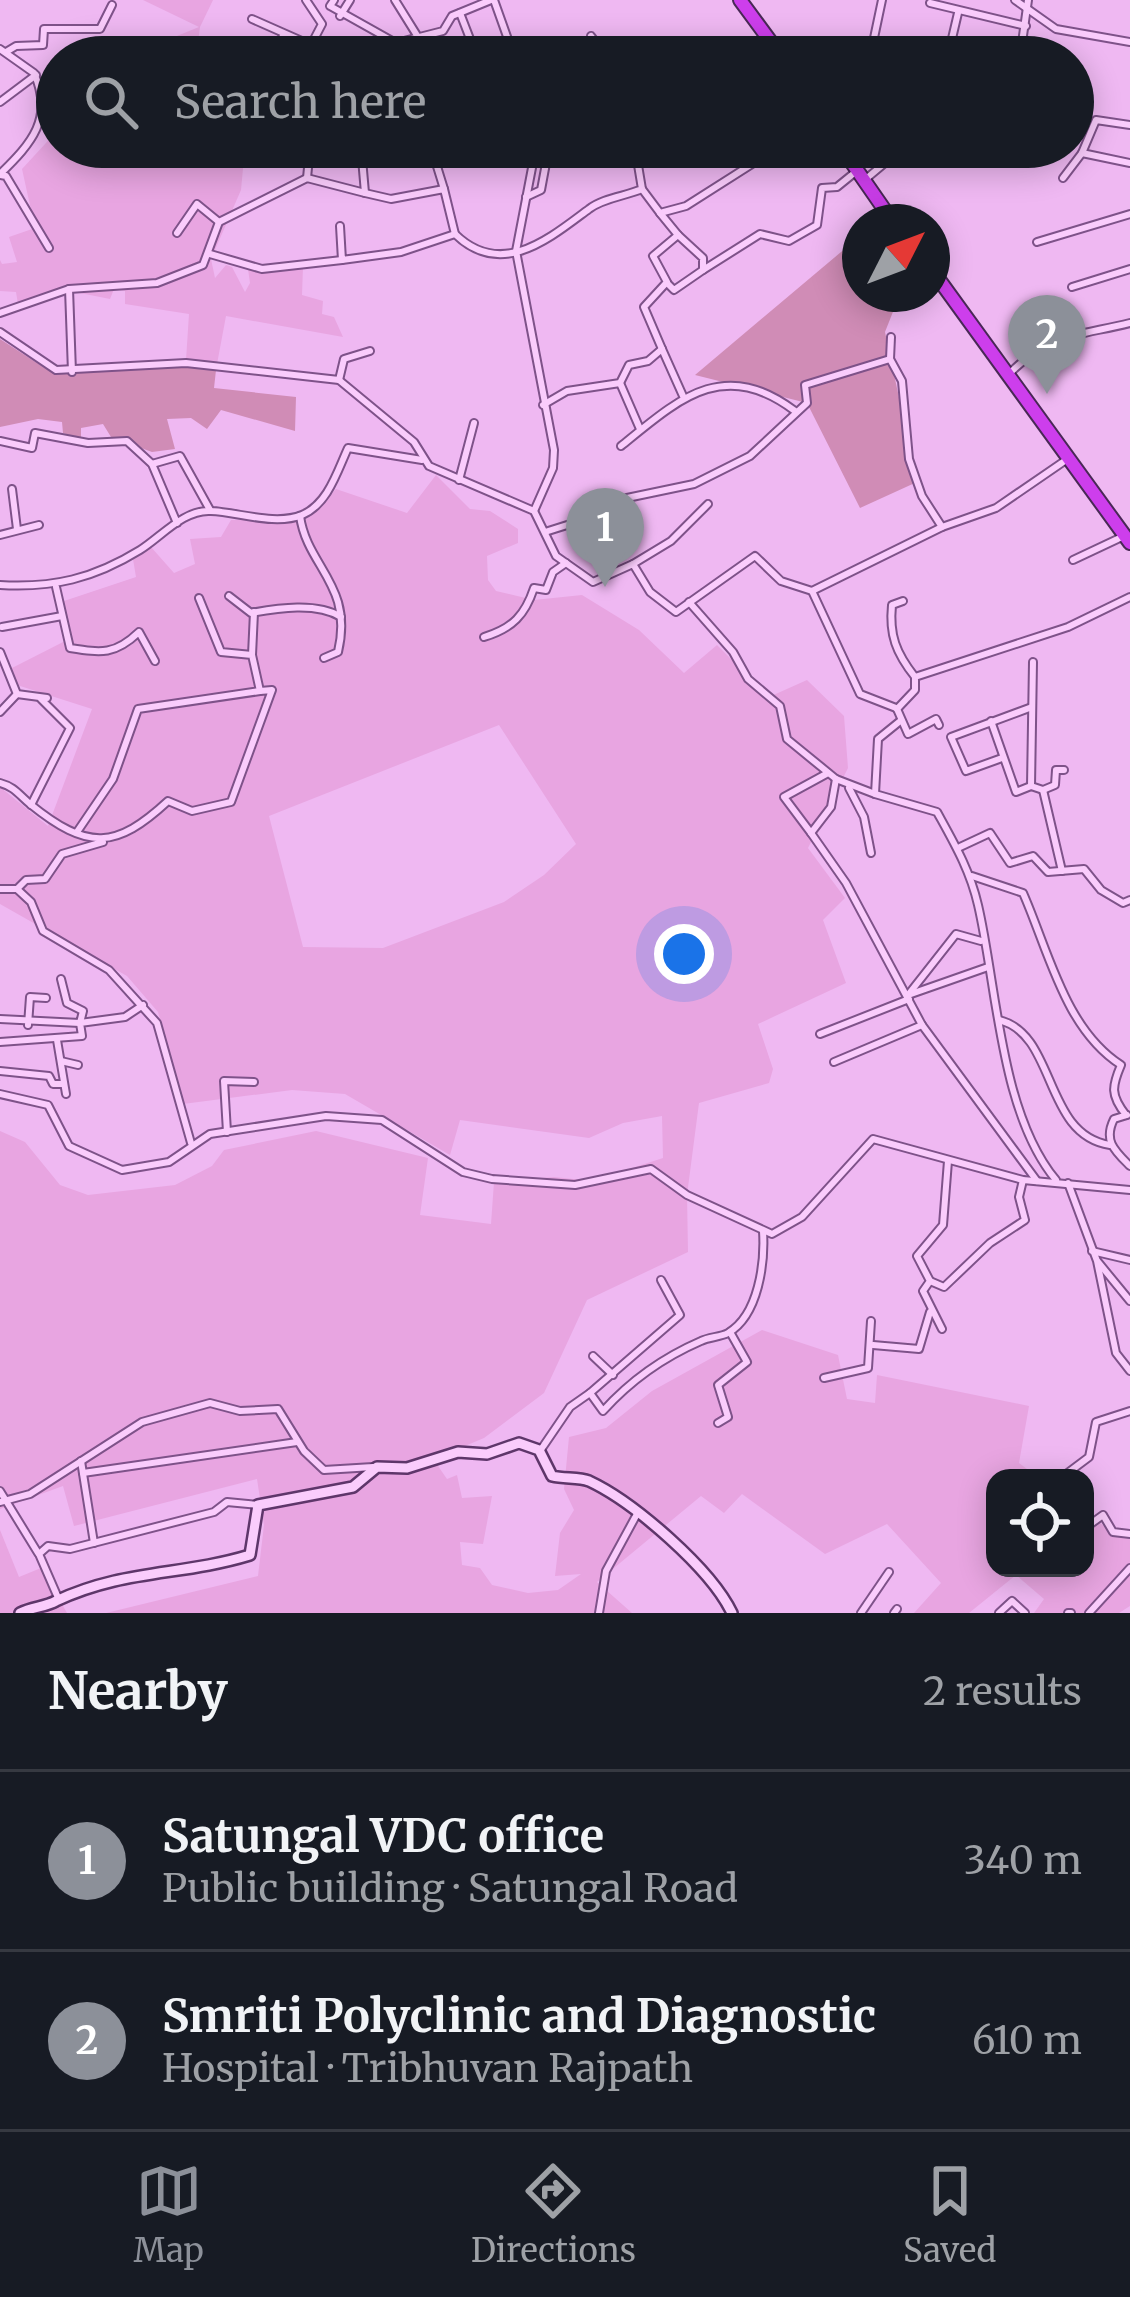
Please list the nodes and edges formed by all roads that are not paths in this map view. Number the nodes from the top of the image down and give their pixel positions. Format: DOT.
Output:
graph roads {
  1 [pos="306,0"];
  2 [pos="334,0"];
  3 [pos="350,0"];
  4 [pos="395,0"];
  5 [pos="493,0"];
  6 [pos="735,0"];
  7 [pos="881,0"];
  8 [pos="1015,0"];
  9 [pos="930,3"];
  10 [pos="112,4"];
  11 [pos="1028,5"];
  12 [pos="460,13"];
  13 [pos="958,13"];
  14 [pos="340,16"];
  15 [pos="252,19"];
  16 [pos="1026,26"];
  17 [pos="284,34"];
  18 [pos="44,36"];
  19 [pos="289,36"];
  20 [pos="316,36"];
  21 [pos="380,36"];
  22 [pos="417,36"];
  23 [pos="422,36"];
  24 [pos="469,36"];
  25 [pos="507,36"];
  26 [pos="762,36"];
  27 [pos="874,36"];
  28 [pos="953,36"];
  29 [pos="1024,36"];
  30 [pos="1130,42"];
  31 [pos="36,46"];
  32 [pos="3,50"];
  33 [pos="36,78"];
  34 [pos="36,81"];
  35 [pos="0,102"];
  36 [pos="1094,124"];
  37 [pos="1130,125"];
  38 [pos="36,131"];
  39 [pos="1094,156"];
  40 [pos="1130,163"];
  41 [pos="308,168"];
  42 [pos="363,168"];
  43 [pos="438,168"];
  44 [pos="532,168"];
  45 [pos="546,168"];
  46 [pos="638,168"];
  47 [pos="746,168"];
  48 [pos="858,168"];
  49 [pos="874,168"];
  50 [pos="1071,168"];
  51 [pos="0,174"];
  52 [pos="863,176"];
  53 [pos="308,178"];
  54 [pos="1063,178"];
  55 [pos="444,189"];
  56 [pos="642,189"];
  57 [pos="365,193"];
  58 [pos="526,197"];
  59 [pos="884,204"];
  60 [pos="660,213"];
  61 [pos="1130,214"];
  62 [pos="219,222"];
  63 [pos="340,226"];
  64 [pos="177,233"];
  65 [pos="455,234"];
  66 [pos="678,235"];
  67 [pos="1037,242"];
  68 [pos="49,248"];
  69 [pos="516,251"];
  70 [pos="210,254"];
  71 [pos="342,260"];
  72 [pos="703,269"];
  73 [pos="1130,269"];
  74 [pos="667,282"];
  75 [pos="1072,287"];
  76 [pos="69,289"];
  77 [pos="950,296"];
  78 [pos="0,313"];
  79 [pos="1130,323"];
  80 [pos="0,332"];
  81 [pos="891,337"];
  82 [pos="662,349"];
  83 [pos="370,351"];
  84 [pos="890,359"];
  85 [pos="72,372"];
  86 [pos="1007,376"];
  87 [pos="339,380"];
  88 [pos="620,383"];
  89 [pos="683,396"];
  90 [pos="543,405"];
  91 [pos="796,412"];
  92 [pos="474,423"];
  93 [pos="641,430"];
  94 [pos="0,440"];
  95 [pos="621,446"];
  96 [pos="1066,460"];
  97 [pos="152,464"];
  98 [pos="429,466"];
  99 [pos="459,480"];
  100 [pos="12,489"];
  101 [pos="708,503"];
  102 [pos="210,510"];
  103 [pos="534,511"];
  104 [pos="300,516"];
  105 [pos="177,523"];
  106 [pos="39,525"];
  107 [pos="942,527"];
  108 [pos="17,529"];
  109 [pos="544,532"];
  110 [pos="0,535"];
  111 [pos="1127,539"];
  112 [pos="1073,560"];
  113 [pos="566,563"];
  114 [pos="633,564"];
  115 [pos="0,585"];
  116 [pos="56,587"];
  117 [pos="812,591"];
  118 [pos="230,596"];
  119 [pos="1130,597"];
  120 [pos="199,598"];
  121 [pos="689,602"];
  122 [pos="903,602"];
  123 [pos="254,612"];
  124 [pos="62,616"];
  125 [pos="340,616"];
  126 [pos="1,627"];
  127 [pos="484,637"];
  128 [pos="0,642"];
  129 [pos="0,652"];
  130 [pos="252,655"];
  131 [pos="324,658"];
  132 [pos="155,661"];
  133 [pos="1033,662"];
  134 [pos="915,677"];
  135 [pos="260,691"];
  136 [pos="17,694"];
  137 [pos="1032,707"];
  138 [pos="898,709"];
  139 [pos="0,712"];
  140 [pos="991,721"];
  141 [pos="899,722"];
  142 [pos="939,724"];
  143 [pos="1002,758"];
  144 [pos="1064,770"];
  145 [pos="828,773"];
  146 [pos="836,779"];
  147 [pos="0,780"];
  148 [pos="848,784"];
  149 [pos="1030,786"];
  150 [pos="1042,790"];
  151 [pos="874,794"];
  152 [pos="31,805"];
  153 [pos="77,832"];
  154 [pos="811,833"];
  155 [pos="107,841"];
  156 [pos="960,848"];
  157 [pos="871,853"];
  158 [pos="1062,871"];
  159 [pos="969,874"];
  160 [pos="0,889"];
  161 [pos="17,890"];
  162 [pos="1130,900"];
  163 [pos="981,941"];
  164 [pos="988,967"];
  165 [pos="61,980"];
  166 [pos="908,997"];
  167 [pos="46,998"];
  168 [pos="143,1005"];
  169 [pos="0,1019"];
  170 [pos="999,1020"];
  171 [pos="80,1023"];
  172 [pos="28,1024"];
  173 [pos="922,1025"];
  174 [pos="820,1034"];
  175 [pos="57,1040"];
  176 [pos="0,1042"];
  177 [pos="61,1061"];
  178 [pos="834,1062"];
  179 [pos="78,1065"];
  180 [pos="0,1071"];
  181 [pos="254,1082"];
  182 [pos="64,1084"];
  183 [pos="0,1094"];
  184 [pos="66,1094"];
  185 [pos="1128,1114"];
  186 [pos="227,1132"];
  187 [pos="191,1143"];
  188 [pos="1110,1144"];
  189 [pos="948,1161"];
  190 [pos="1130,1166"];
  191 [pos="1023,1180"];
  192 [pos="1037,1181"];
  193 [pos="1063,1183"];
  194 [pos="1130,1190"];
  195 [pos="763,1231"];
  196 [pos="1092,1251"];
  197 [pos="1130,1260"];
  198 [pos="1097,1261"];
  199 [pos="661,1280"];
  200 [pos="930,1280"];
  201 [pos="1130,1300"];
  202 [pos="930,1312"];
  203 [pos="871,1321"];
  204 [pos="942,1329"];
  205 [pos="730,1332"];
  206 [pos="873,1346"];
  207 [pos="593,1356"];
  208 [pos="1130,1371"];
  209 [pos="613,1375"];
  210 [pos="824,1378"];
  211 [pos="590,1394"];
  212 [pos="1130,1411"];
  213 [pos="718,1423"];
  214 [pos="297,1442"];
  215 [pos="539,1450"];
  216 [pos="81,1461"];
  217 [pos="377,1467"];
  218 [pos="1073,1469"];
  219 [pos="83,1473"];
  220 [pos="0,1491"];
  221 [pos="10,1501"];
  222 [pos="0,1502"];
  223 [pos="258,1504"];
  224 [pos="637,1514"];
  225 [pos="1094,1521"];
  226 [pos="1130,1534"];
  227 [pos="94,1543"];
  228 [pos="39,1554"];
  229 [pos="1130,1568"];
  230 [pos="889,1572"];
  231 [pos="56,1605"];
  232 [pos="20,1613"];
  233 [pos="599,1613"];
  234 [pos="732,1613"];
  235 [pos="861,1613"];
  236 [pos="999,1613"];
  237 [pos="1025,1613"];
  238 [pos="1089,1613"];
  1 -- 20 [label="street"];
  2 -- 14 [label="street"];
  3 -- 14 [label="street"];
  4 -- 22 [label="street"];
  5 -- 12 [label="street"];
  5 -- 25 [label="street"];
  6 -- 26 [label="highway"];
  7 -- 27 [label="street"];
  8 -- 11 [label="street"];
  9 -- 13 [label="street"];
  10 -- 18 [label="street"];
  11 -- 16 [label="street"];
  11 -- 30 [label="street"];
  12 -- 23 [label="street"];
  12 -- 24 [label="street"];
  13 -- 16 [label="street"];
  13 -- 28 [label="street"];
  14 -- 21 [label="street"];
  15 -- 17 [label="street"];
  16 -- 29 [label="street"];
  17 -- 19 [label="street"];
  31 -- 32 [label="street"];
  32 -- 33 [label="street"];
  34 -- 35 [label="street"];
  36 -- 37 [label="street"];
  38 -- 51 [label="street"];
  39 -- 40 [label="street"];
  41 -- 53 [label="street"];
  42 -- 57 [label="street"];
  43 -- 55 [label="street"];
  44 -- 58 [label="street"];
  45 -- 58 [label="street"];
  46 -- 56 [label="street"];
  47 -- 60 [label="street"];
  48 -- 52 [label="highway"];
  49 -- 52 [label="street"];
  50 -- 54 [label="street"];
  51 -- 68 [label="street"];
  52 -- 59 [label="highway"];
  52 -- 72 [label="street"];
  53 -- 57 [label="street"];
  53 -- 62 [label="street"];
  55 -- 57 [label="street"];
  55 -- 65 [label="street"];
  56 -- 60 [label="street"];
  56 -- 69 [label="street"];
  58 -- 69 [label="street"];
  60 -- 66 [label="street"];
  61 -- 67 [label="street"];
  62 -- 64 [label="street"];
  62 -- 70 [label="street"];
  63 -- 71 [label="street"];
  65 -- 69 [label="street"];
  65 -- 71 [label="street"];
  66 -- 72 [label="street"];
  66 -- 74 [label="street"];
  69 -- 90 [label="street"];
  70 -- 71 [label="street"];
  70 -- 76 [label="street"];
  72 -- 74 [label="street"];
  73 -- 75 [label="street"];
  74 -- 82 [label="street"];
  76 -- 78 [label="street"];
  76 -- 85 [label="street"];
  77 -- 86 [label="highway"];
  79 -- 86 [label="street"];
  80 -- 85 [label="street"];
  81 -- 84 [label="street"];
  82 -- 88 [label="street"];
  82 -- 89 [label="street"];
  83 -- 87 [label="street"];
  84 -- 91 [label="street"];
  84 -- 107 [label="street"];
  85 -- 87 [label="street"];
  86 -- 96 [label="highway"];
  87 -- 98 [label="street"];
  88 -- 90 [label="street"];
  88 -- 93 [label="street"];
  89 -- 91 [label="street"];
  89 -- 93 [label="street"];
  90 -- 103 [label="street"];
  91 -- 109 [label="street"];
  92 -- 99 [label="street"];
  93 -- 95 [label="street"];
  94 -- 97 [label="street"];
  96 -- 107 [label="street"];
  96 -- 111 [label="highway"];
  97 -- 102 [label="street"];
  97 -- 105 [label="street"];
  98 -- 99 [label="street"];
  98 -- 104 [label="street"];
  99 -- 103 [label="street"];
  100 -- 108 [label="street"];
  101 -- 114 [label="street"];
  102 -- 104 [label="street"];
  102 -- 105 [label="street"];
  103 -- 109 [label="street"];
  104 -- 125 [label="street"];
  105 -- 116 [label="street"];
  106 -- 108 [label="street"];
  107 -- 117 [label="street"];
  108 -- 110 [label="street"];
  109 -- 113 [label="street"];
  111 -- 112 [label="street"];
  113 -- 114 [label="street"];
  113 -- 127 [label="street"];
  114 -- 121 [label="street"];
  115 -- 116 [label="street"];
  116 -- 124 [label="street"];
  117 -- 121 [label="street"];
  117 -- 138 [label="street"];
  118 -- 123 [label="street"];
  119 -- 134 [label="street"];
  120 -- 130 [label="street"];
  121 -- 145 [label="street"];
  122 -- 134 [label="street"];
  123 -- 125 [label="street"];
  123 -- 130 [label="street"];
  124 -- 126 [label="street"];
  124 -- 132 [label="street"];
  125 -- 131 [label="street"];
  126 -- 128 [label="street"];
  129 -- 136 [label="street"];
  130 -- 135 [label="street"];
  133 -- 137 [label="street"];
  134 -- 138 [label="street"];
  135 -- 153 [label="street"];
  135 -- 155 [label="street"];
  136 -- 139 [label="street"];
  136 -- 152 [label="street"];
  137 -- 140 [label="street"];
  137 -- 149 [label="street"];
  138 -- 141 [label="street"];
  140 -- 143 [label="street"];
  140 -- 143 [label="street"];
  141 -- 142 [label="street"];
  141 -- 151 [label="street"];
  143 -- 149 [label="street"];
  144 -- 150 [label="street"];
  145 -- 146 [label="street"];
  145 -- 154 [label="street"];
  146 -- 148 [label="street"];
  146 -- 154 [label="street"];
  147 -- 152 [label="street"];
  148 -- 151 [label="street"];
  148 -- 157 [label="street"];
  149 -- 150 [label="street"];
  150 -- 158 [label="street"];
  151 -- 156 [label="street"];
  152 -- 153 [label="street"];
  153 -- 155 [label="street"];
  154 -- 166 [label="street"];
  155 -- 161 [label="street"];
  156 -- 158 [label="street"];
  156 -- 159 [label="street"];
  158 -- 162 [label="street"];
  159 -- 163 [label="street"];
  159 -- 185 [label="street"];
  160 -- 161 [label="street"];
  161 -- 168 [label="street"];
  163 -- 164 [label="street"];
  163 -- 166 [label="street"];
  164 -- 166 [label="street"];
  164 -- 170 [label="street"];
  165 -- 171 [label="street"];
  166 -- 173 [label="street"];
  166 -- 174 [label="street"];
  167 -- 172 [label="street"];
  168 -- 171 [label="street"];
  168 -- 187 [label="street"];
  169 -- 172 [label="street"];
  170 -- 188 [label="street"];
  170 -- 193 [label="street"];
  171 -- 172 [label="street"];
  171 -- 175 [label="street"];
  173 -- 178 [label="street"];
  173 -- 192 [label="street"];
  175 -- 176 [label="street"];
  175 -- 177 [label="street"];
  177 -- 179 [label="street"];
  177 -- 182 [label="street"];
  180 -- 182 [label="street"];
  181 -- 186 [label="street"];
  182 -- 184 [label="street"];
  183 -- 187 [label="street"];
  185 -- 188 [label="street"];
  186 -- 187 [label="street"];
  186 -- 195 [label="street"];
  188 -- 190 [label="street"];
  189 -- 191 [label="street"];
  189 -- 195 [label="street"];
  189 -- 200 [label="street"];
  191 -- 192 [label="street"];
  191 -- 200 [label="street"];
  192 -- 193 [label="street"];
  193 -- 194 [label="street"];
  193 -- 196 [label="street"];
  195 -- 205 [label="street"];
  196 -- 197 [label="street"];
  196 -- 198 [label="street"];
  198 -- 201 [label="street"];
  198 -- 208 [label="street"];
  199 -- 209 [label="street"];
  200 -- 202 [label="street"];
  202 -- 204 [label="street"];
  202 -- 206 [label="street"];
  203 -- 206 [label="street"];
  205 -- 211 [label="street"];
  205 -- 213 [label="street"];
  206 -- 210 [label="street"];
  207 -- 209 [label="street"];
  209 -- 211 [label="street"];
  211 -- 215 [label="street"];
  212 -- 218 [label="street"];
  214 -- 216 [label="street"];
  214 -- 217 [label="street"];
  214 -- 219 [label="street"];
  215 -- 217 [label="street"];
  215 -- 224 [label="street"];
  216 -- 219 [label="street"];
  216 -- 221 [label="street"];
  217 -- 223 [label="street"];
  219 -- 227 [label="street"];
  220 -- 221 [label="street"];
  221 -- 222 [label="street"];
  221 -- 228 [label="street"];
  223 -- 227 [label="street"];
  223 -- 231 [label="street"];
  224 -- 233 [label="street"];
  224 -- 234 [label="street"];
  225 -- 226 [label="street"];
  227 -- 228 [label="street"];
  228 -- 231 [label="street"];
  229 -- 238 [label="street"];
  230 -- 235 [label="street"];
  231 -- 232 [label="street"];
  236 -- 237 [label="street"];
}
